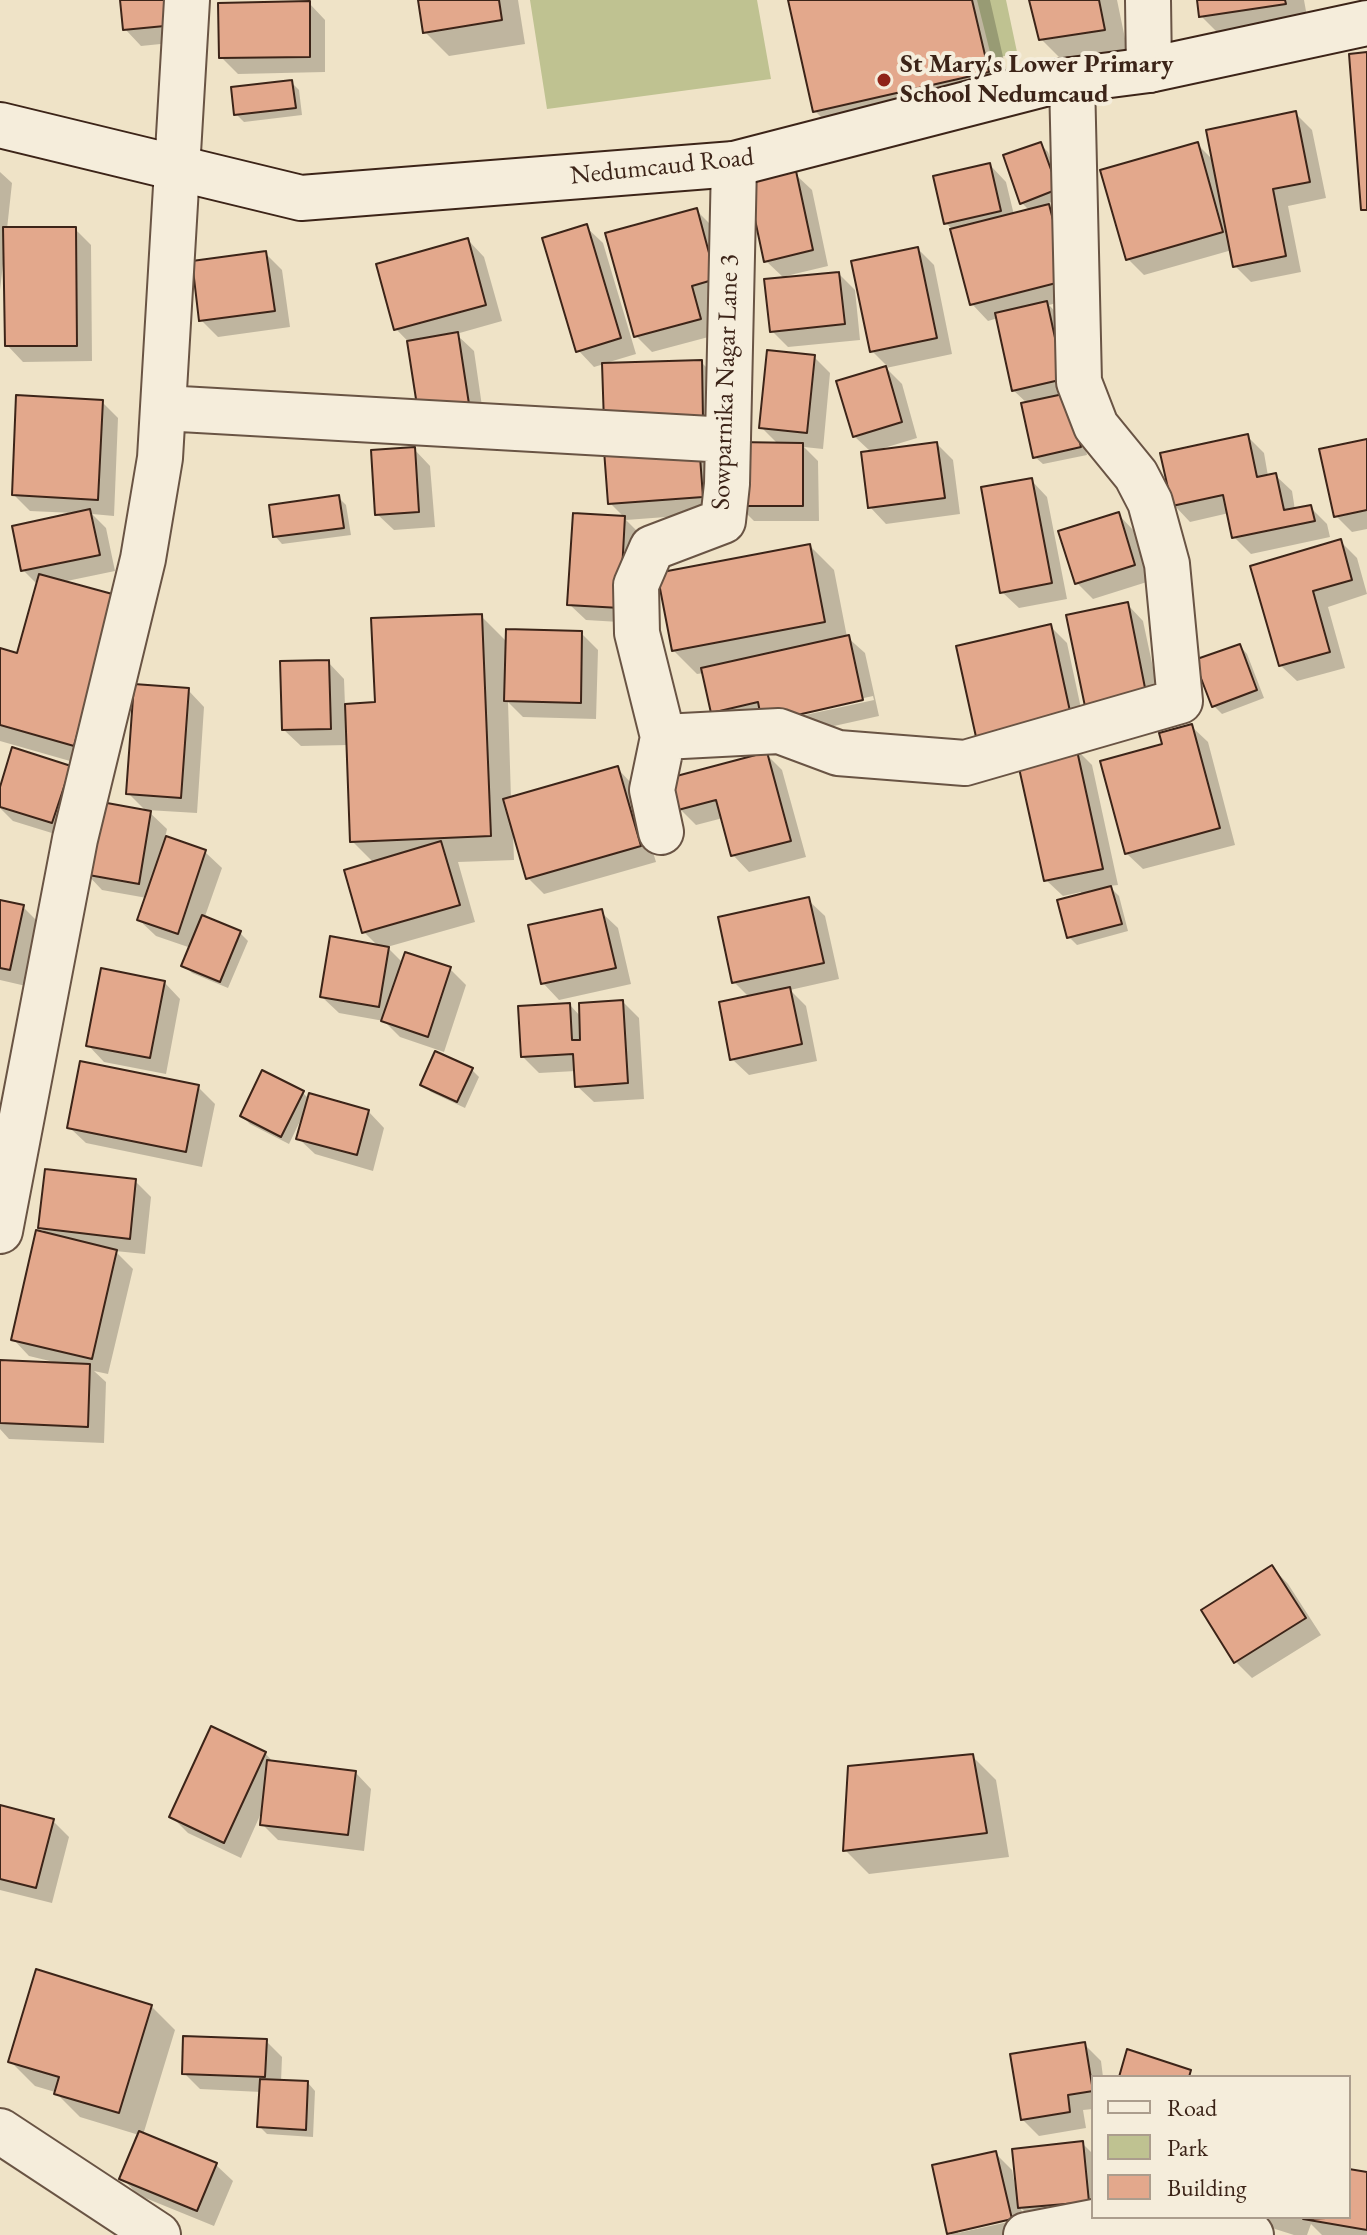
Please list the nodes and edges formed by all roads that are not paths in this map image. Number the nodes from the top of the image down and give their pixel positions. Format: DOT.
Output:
graph roads {
  1 [pos="187,0"];
  2 [pos="1148,0"];
  3 [pos="1367,23"];
  4 [pos="1149,70"];
  5 [pos="1072,80"];
  6 [pos="0,125"];
  7 [pos="734,164"];
  8 [pos="176,167"];
  9 [pos="163,408"];
  10 [pos="728,440"];
  11 [pos="663,737"];
  12 [pos="661,832"];
  13 [pos="0,1231"];
  14 [pos="0,2131"];
  15 [pos="1109,2219"];
  16 [pos="1134,2219"];
  17 [pos="158,2235"];
  18 [pos="1026,2235"];
  19 [pos="1251,2235"];
  1 -- 8 [label="street"];
  2 -- 4 [label="street"];
  3 -- 4 [label="street, Nedumcaud Road"];
  4 -- 5 [label="street, Nedumcaud Road"];
  5 -- 7 [label="street, Nedumcaud Road"];
  5 -- 11 [label="street"];
  6 -- 8 [label="street, Nedumcaud Road"];
  7 -- 8 [label="street, Nedumcaud Road"];
  7 -- 10 [label="street, Sowparnika Nagar Lane 3"];
  8 -- 9 [label="street"];
  9 -- 10 [label="street"];
  9 -- 13 [label="street"];
  10 -- 11 [label="street, Sowparnika Nagar Lane 3"];
  11 -- 12 [label="street, Sowparnika Nagar Lane 3"];
  14 -- 17 [label="street"];
  15 -- 18 [label="street"];
  16 -- 19 [label="street"];
}
